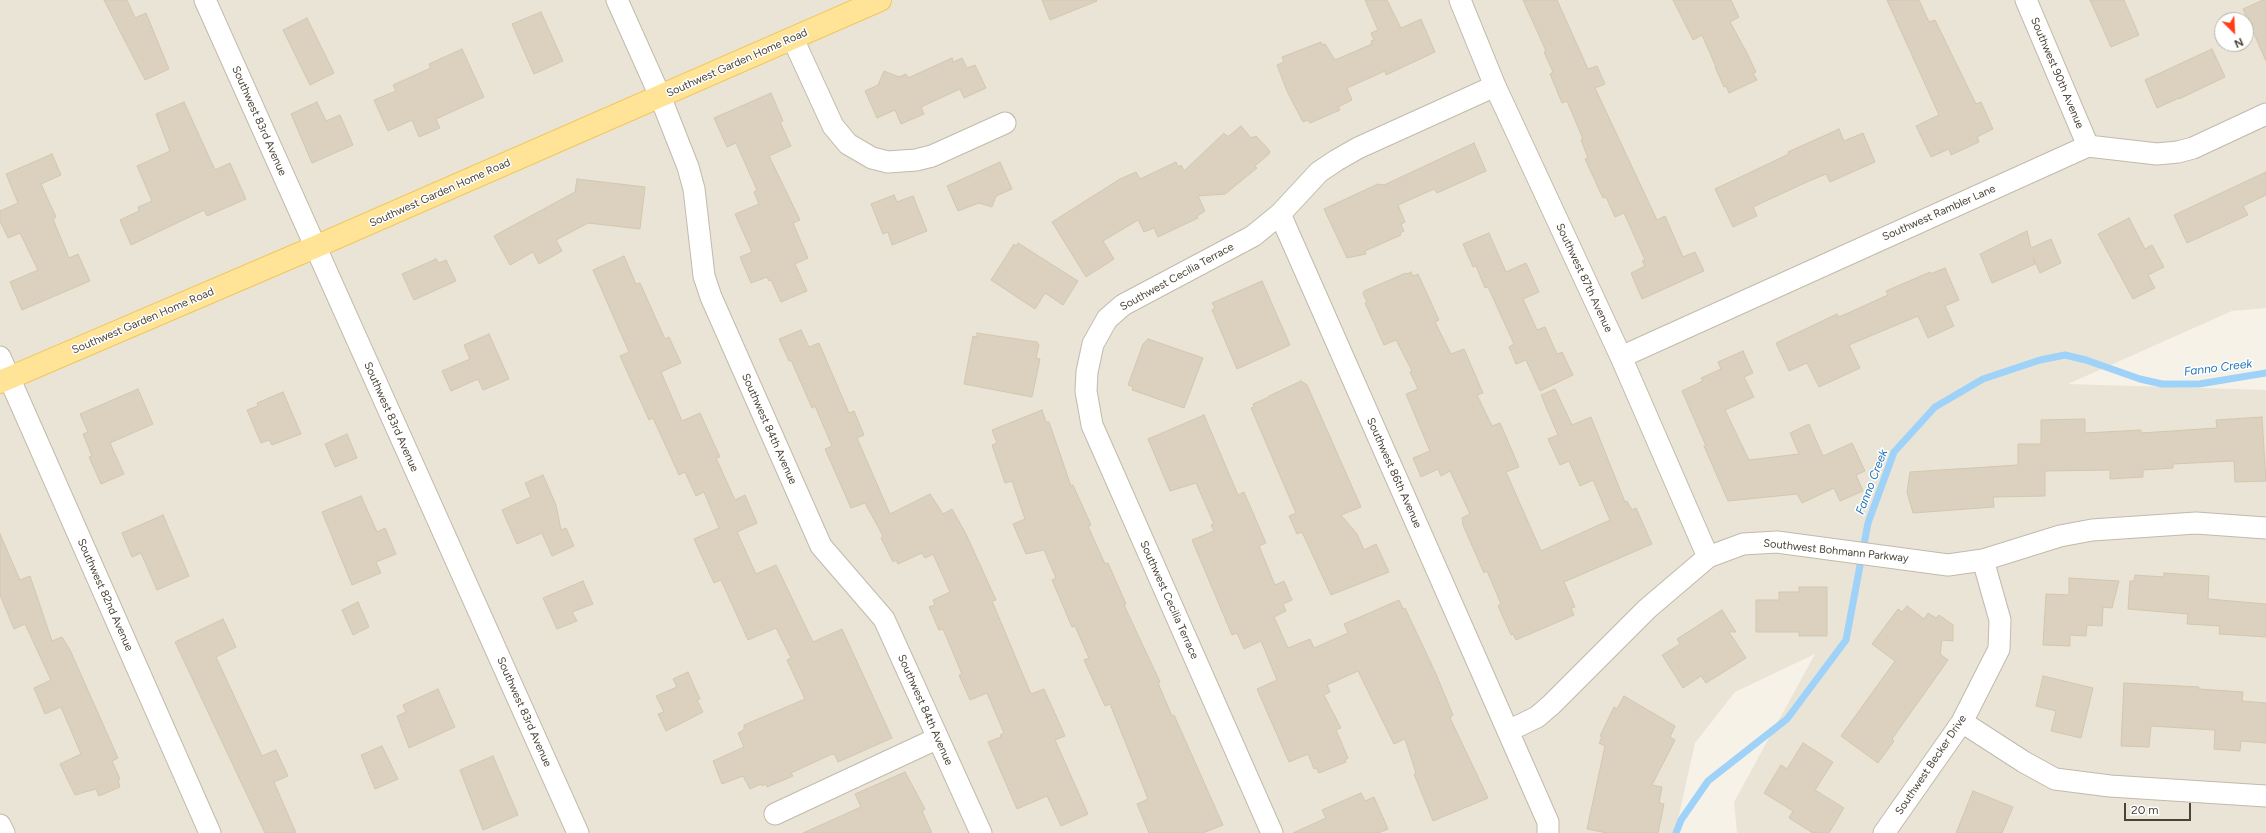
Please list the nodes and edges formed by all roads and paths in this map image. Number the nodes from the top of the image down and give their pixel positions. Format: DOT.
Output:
graph roads {
  1 [pos="205,0"];
  2 [pos="617,0"];
  3 [pos="880,0"];
  4 [pos="1460,0"];
  5 [pos="2026,0"];
  6 [pos="793,39"];
  7 [pos="1495,86"];
  8 [pos="660,96"];
  9 [pos="2266,114"];
  10 [pos="1005,123"];
  11 [pos="2088,146"];
  12 [pos="1280,214"];
  13 [pos="315,247"];
  14 [pos="0,357"];
  15 [pos="1621,357"];
  16 [pos="5,380"];
  17 [pos="2266,528"];
  18 [pos="1708,557"];
  19 [pos="1983,560"];
  20 [pos="1962,722"];
  21 [pos="1508,731"];
  22 [pos="938,738"];
  23 [pos="2266,796"];
  24 [pos="775,814"];
  25 [pos="0,825"];
  26 [pos="4,833"];
  27 [pos="210,833"];
  28 [pos="578,833"];
  29 [pos="981,833"];
  30 [pos="1272,833"];
  31 [pos="1548,833"];
  32 [pos="1884,833"];
  1 -- 13 [label="street, Southwest 83rd Avenue"];
  2 -- 8 [label="street, Southwest 84th Avenue"];
  3 -- 6 [label="main road, Southwest Garden Home Road"];
  4 -- 7 [label="street, Southwest 87th Avenue"];
  5 -- 11 [label="street, Southwest 90th Avenue"];
  6 -- 8 [label="main road, Southwest Garden Home Road"];
  6 -- 10 [label="street"];
  7 -- 12 [label="street, Southwest Cecilia Terrace"];
  7 -- 15 [label="street, Southwest 87th Avenue"];
  8 -- 13 [label="main road, Southwest Garden Home Road"];
  8 -- 22 [label="street, Southwest 84th Avenue"];
  9 -- 11 [label="street"];
  11 -- 15 [label="street, Southwest Rambler Lane"];
  12 -- 21 [label="street, Southwest 86th Avenue"];
  12 -- 30 [label="street, Southwest Cecilia Terrace"];
  13 -- 16 [label="main road, Southwest Garden Home Road"];
  13 -- 28 [label="street, Southwest 83rd Avenue"];
  14 -- 16 [label="street, Southwest 82nd Avenue"];
  15 -- 18 [label="street, Southwest 87th Avenue"];
  16 -- 27 [label="street, Southwest 82nd Avenue"];
  17 -- 19 [label="street, Southwest Bohmann Parkway"];
  18 -- 19 [label="street, Southwest Bohmann Parkway"];
  18 -- 21 [label="street, Southwest Bohmann Parkway"];
  19 -- 20 [label="street, Southwest Becker Drive"];
  20 -- 23 [label="street"];
  20 -- 32 [label="street, Southwest Becker Drive"];
  21 -- 31 [label="street"];
  22 -- 24 [label="street"];
  22 -- 29 [label="street, Southwest 84th Avenue"];
  25 -- 26 [label="street"];
}
